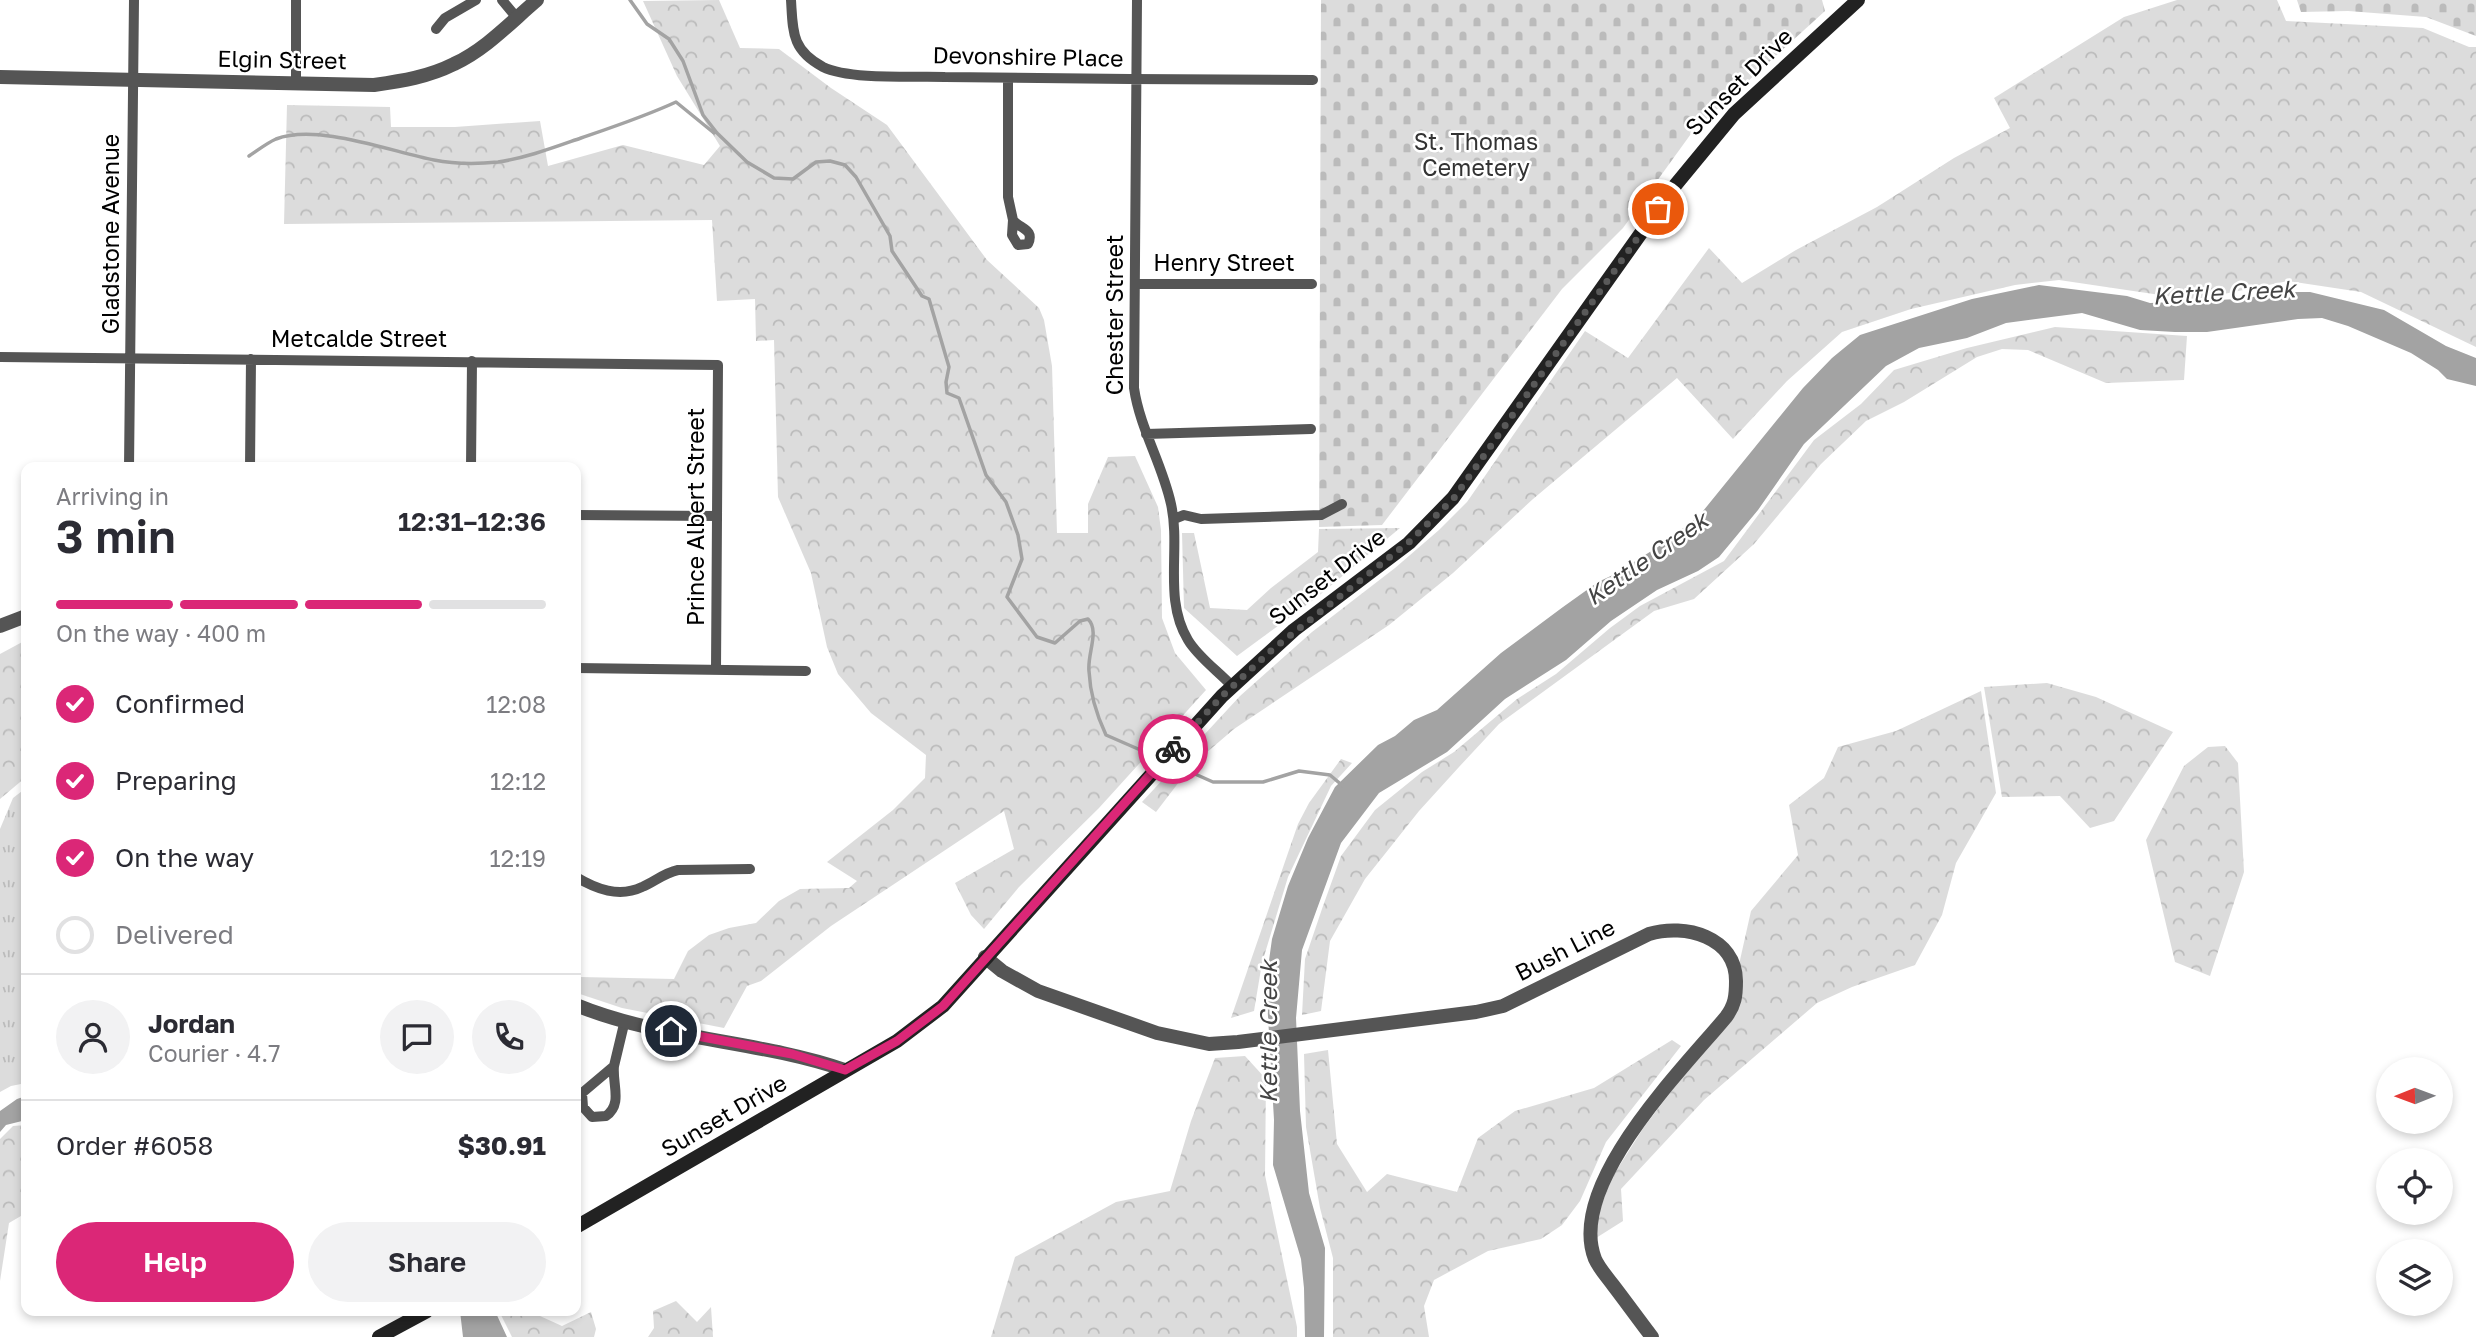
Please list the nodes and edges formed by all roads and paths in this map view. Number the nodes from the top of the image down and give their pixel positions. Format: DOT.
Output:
graph roads {
  1 [pos="134,0"];
  2 [pos="296,0"];
  3 [pos="477,0"];
  4 [pos="502,0"];
  5 [pos="537,0"];
  6 [pos="791,0"];
  7 [pos="1137,0"];
  8 [pos="1858,0"];
  9 [pos="517,18"];
  10 [pos="436,29"];
  11 [pos="0,77"];
  12 [pos="1008,78"];
  13 [pos="132,79"];
  14 [pos="1136,79"];
  15 [pos="1313,80"];
  16 [pos="296,82"];
  17 [pos="1013,220"];
  18 [pos="1136,284"];
  19 [pos="1312,284"];
  20 [pos="0,357"];
  21 [pos="132,358"];
  22 [pos="251,359"];
  23 [pos="472,361"];
  24 [pos="718,365"];
  25 [pos="1311,429"];
  26 [pos="1146,434"];
  27 [pos="129,462"];
  28 [pos="250,462"];
  29 [pos="471,462"];
  30 [pos="1342,504"];
  31 [pos="581,514"];
  32 [pos="718,516"];
  33 [pos="1174,519"];
  34 [pos="21,618"];
  35 [pos="0,626"];
  36 [pos="581,668"];
  37 [pos="716,670"];
  38 [pos="806,671"];
  39 [pos="1232,686"];
  40 [pos="750,869"];
  41 [pos="581,879"];
  42 [pos="985,957"];
  43 [pos="581,1007"];
  44 [pos="625,1020"];
  45 [pos="614,1066"];
  46 [pos="845,1070"];
  47 [pos="581,1224"];
  48 [pos="418,1316"];
  49 [pos="379,1337"];
  50 [pos="1652,1337"];
  1 -- 13 [label="street, Gladstone Avenue"];
  2 -- 16 [label="street"];
  3 -- 10 [label="street"];
  4 -- 9 [label="street"];
  5 -- 9 [label="street, Elgin Street"];
  6 -- 12 [label="street, Devonshire Place"];
  7 -- 14 [label="street, Chester Street"];
  8 -- 39 [label="main road, Sunset Drive"];
  9 -- 16 [label="street, Elgin Street"];
  11 -- 13 [label="street, Elgin Street"];
  12 -- 14 [label="street, Devonshire Place"];
  12 -- 17 [label="street"];
  13 -- 16 [label="street, Elgin Street"];
  13 -- 21 [label="street, Gladstone Avenue"];
  14 -- 15 [label="street, Devonshire Place"];
  14 -- 18 [label="street, Chester Street"];
  18 -- 19 [label="street, Henry Street"];
  18 -- 26 [label="street, Chester Street"];
  20 -- 21 [label="street, Metcalde Street"];
  21 -- 22 [label="street, Metcalde Street"];
  21 -- 27 [label="street, Gladstone Avenue"];
  22 -- 23 [label="street, Metcalde Street"];
  22 -- 28 [label="street"];
  23 -- 24 [label="street, Metcalde Street"];
  23 -- 29 [label="street"];
  24 -- 32 [label="street, Prince Albert Street"];
  25 -- 26 [label="street"];
  26 -- 33 [label="street, Chester Street"];
  30 -- 33 [label="street"];
  31 -- 32 [label="street"];
  32 -- 37 [label="street, Prince Albert Street"];
  33 -- 39 [label="street, Chester Street"];
  34 -- 35 [label="street"];
  36 -- 37 [label="street"];
  37 -- 38 [label="street"];
  39 -- 42 [label="main road, Sunset Drive"];
  40 -- 41 [label="street"];
  42 -- 46 [label="main road, Sunset Drive"];
  42 -- 50 [label="street, Bush Line"];
  43 -- 44 [label="street"];
  44 -- 45 [label="street"];
  44 -- 46 [label="street"];
  45 -- 45 [label="street"];
  46 -- 47 [label="main road, Sunset Drive"];
  48 -- 49 [label="main road"];
}
